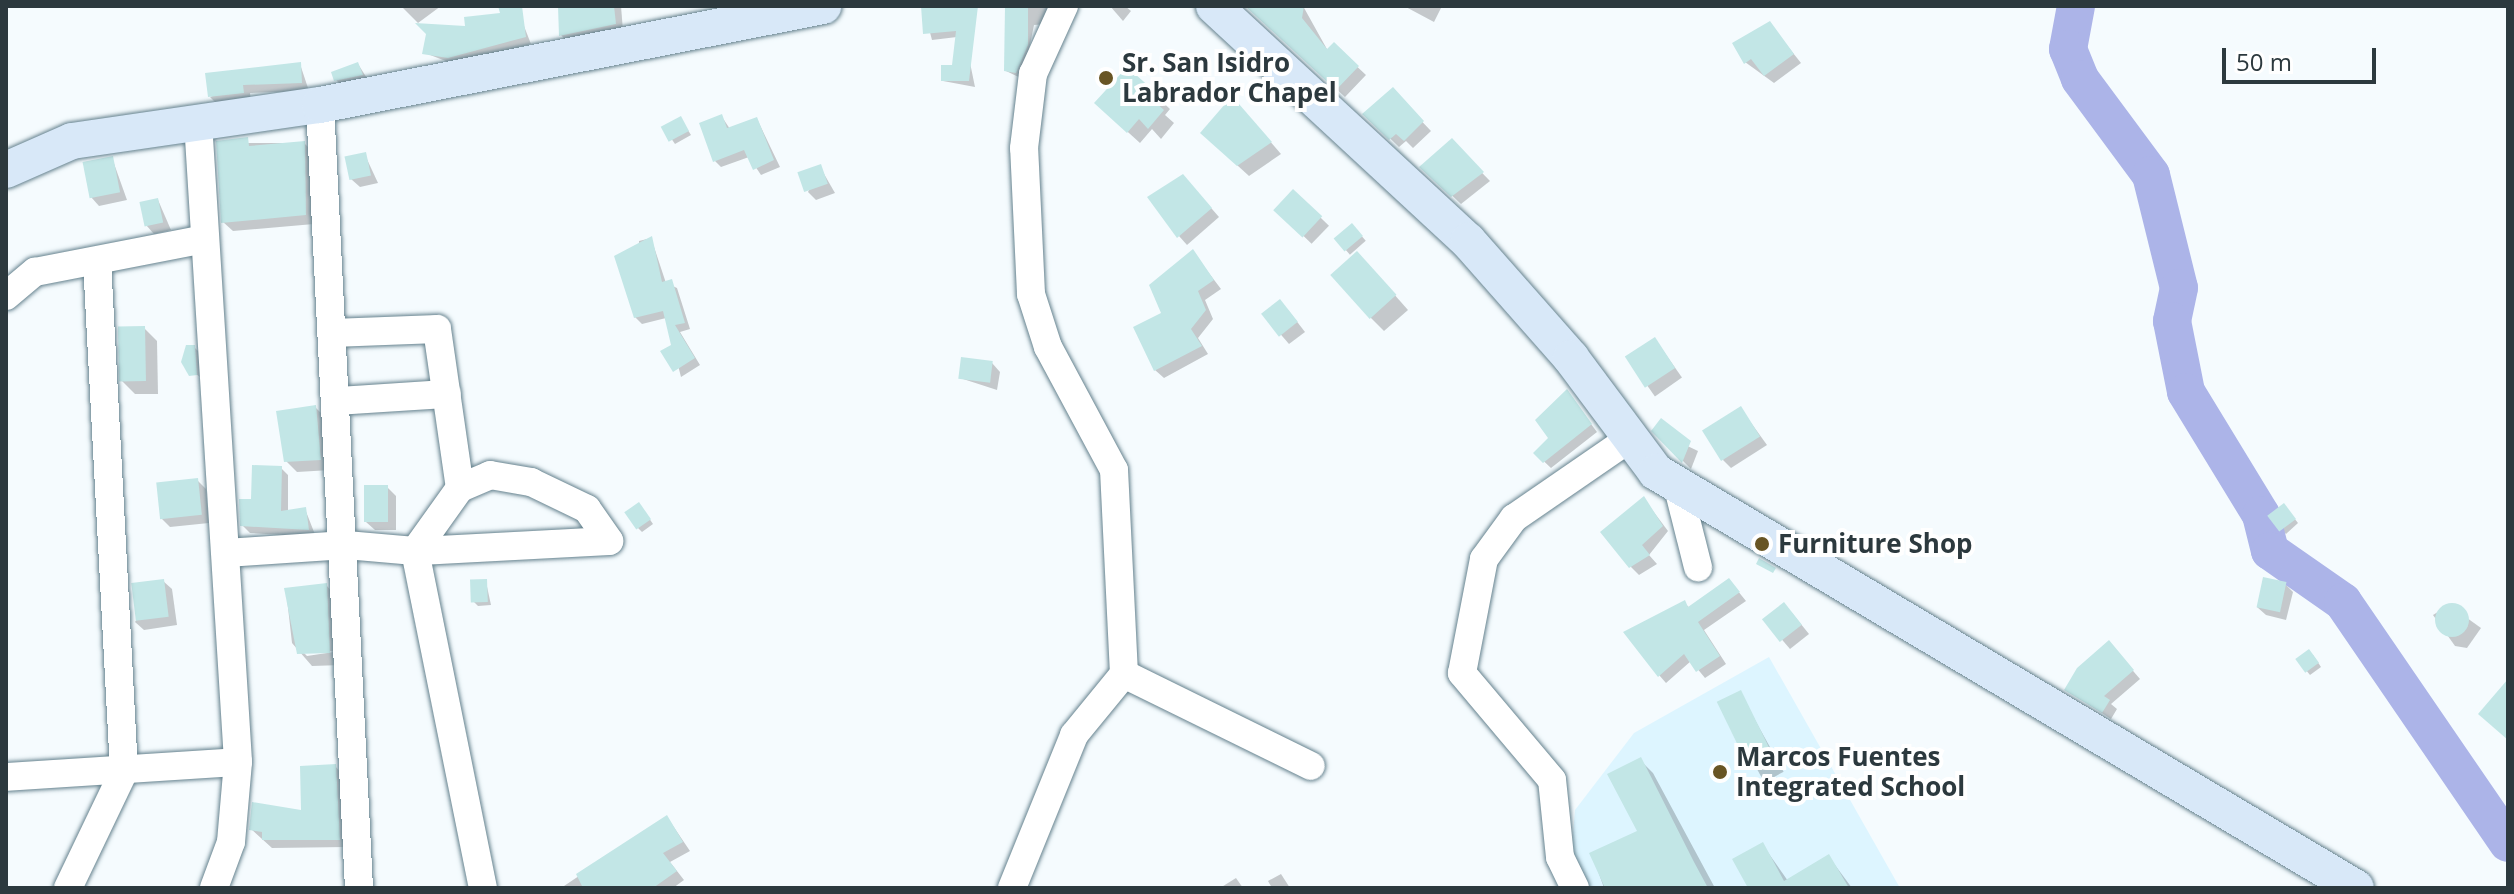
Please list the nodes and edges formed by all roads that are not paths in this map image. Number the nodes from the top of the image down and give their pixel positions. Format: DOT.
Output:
graph roads {
  1 [pos="823,6"];
  2 [pos="1064,6"];
  3 [pos="1214,6"];
  4 [pos="320,105"];
  5 [pos="198,122"];
  6 [pos="6,170"];
  7 [pos="205,239"];
  8 [pos="97,261"];
  9 [pos="6,296"];
  10 [pos="333,333"];
  11 [pos="447,394"];
  12 [pos="338,401"];
  13 [pos="1632,437"];
  14 [pos="1677,484"];
  15 [pos="460,488"];
  16 [pos="346,545"];
  17 [pos="415,551"];
  18 [pos="226,553"];
  19 [pos="1698,567"];
  20 [pos="1124,674"];
  21 [pos="238,762"];
  22 [pos="1311,766"];
  23 [pos="124,771"];
  24 [pos="6,777"];
  25 [pos="359,878"];
  26 [pos="68,888"];
  27 [pos="214,888"];
  28 [pos="335,888"];
  29 [pos="483,888"];
  30 [pos="1012,888"];
  31 [pos="1575,888"];
  32 [pos="2356,888"];
  1 -- 4 [label="main road"];
  2 -- 20 [label="street"];
  3 -- 13 [label="main road"];
  4 -- 5 [label="main road"];
  4 -- 10 [label="street"];
  5 -- 6 [label="main road"];
  5 -- 7 [label="street"];
  7 -- 8 [label="street"];
  7 -- 18 [label="street"];
  8 -- 9 [label="street"];
  8 -- 23 [label="street"];
  10 -- 11 [label="street"];
  10 -- 12 [label="street"];
  11 -- 12 [label="street"];
  11 -- 15 [label="street"];
  12 -- 16 [label="street"];
  13 -- 14 [label="main road"];
  13 -- 31 [label="street"];
  14 -- 19 [label="street"];
  14 -- 32 [label="main road"];
  15 -- 17 [label="street"];
  15 -- 17 [label="street"];
  16 -- 17 [label="street"];
  16 -- 18 [label="street"];
  16 -- 25 [label="street"];
  17 -- 29 [label="street"];
  18 -- 21 [label="street"];
  20 -- 22 [label="street"];
  20 -- 30 [label="street"];
  21 -- 23 [label="street"];
  21 -- 27 [label="street"];
  23 -- 24 [label="street"];
  23 -- 26 [label="street"];
  25 -- 28 [label="street"];
}
